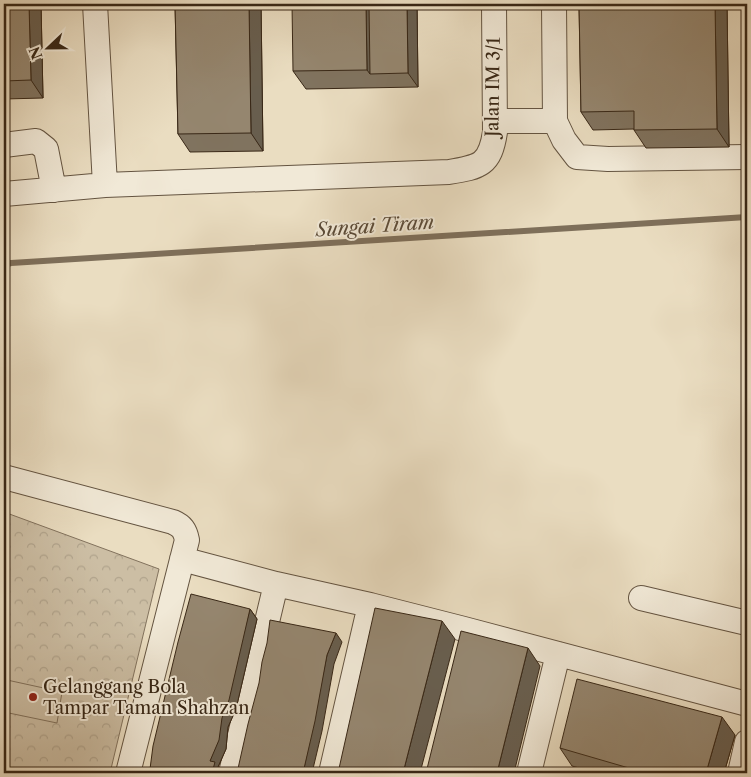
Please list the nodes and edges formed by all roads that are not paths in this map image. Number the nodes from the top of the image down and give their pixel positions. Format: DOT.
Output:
graph roads {
  1 [pos="95,4"];
  2 [pos="494,4"];
  3 [pos="554,4"];
  4 [pos="555,121"];
  5 [pos="495,122"];
  6 [pos="4,145"];
  7 [pos="747,157"];
  8 [pos="105,185"];
  9 [pos="54,190"];
  10 [pos="4,194"];
  11 [pos="4,477"];
  12 [pos="182,559"];
  13 [pos="276,584"];
  14 [pos="641,598"];
  15 [pos="370,605"];
  16 [pos="747,623"];
  17 [pos="558,654"];
  18 [pos="747,704"];
  19 [pos="747,742"];
  20 [pos="128,773"];
  21 [pos="231,773"];
  22 [pos="331,773"];
  23 [pos="529,773"];
  24 [pos="740,773"];
  1 -- 8 [label="street"];
  2 -- 5 [label="street, Jalan IM 3/1"];
  3 -- 4 [label="street"];
  4 -- 5 [label="street"];
  4 -- 7 [label="street"];
  5 -- 8 [label="street, Jalan IM 3/1"];
  6 -- 9 [label="street"];
  8 -- 9 [label="street, Jalan IM 3/1"];
  9 -- 10 [label="street, Jalan IM 3/1"];
  11 -- 12 [label="street"];
  12 -- 13 [label="street"];
  12 -- 20 [label="street"];
  13 -- 15 [label="street"];
  13 -- 21 [label="street"];
  14 -- 16 [label="street"];
  15 -- 17 [label="street"];
  15 -- 22 [label="street"];
  17 -- 18 [label="street"];
  17 -- 23 [label="street"];
  19 -- 24 [label="street"];
}
